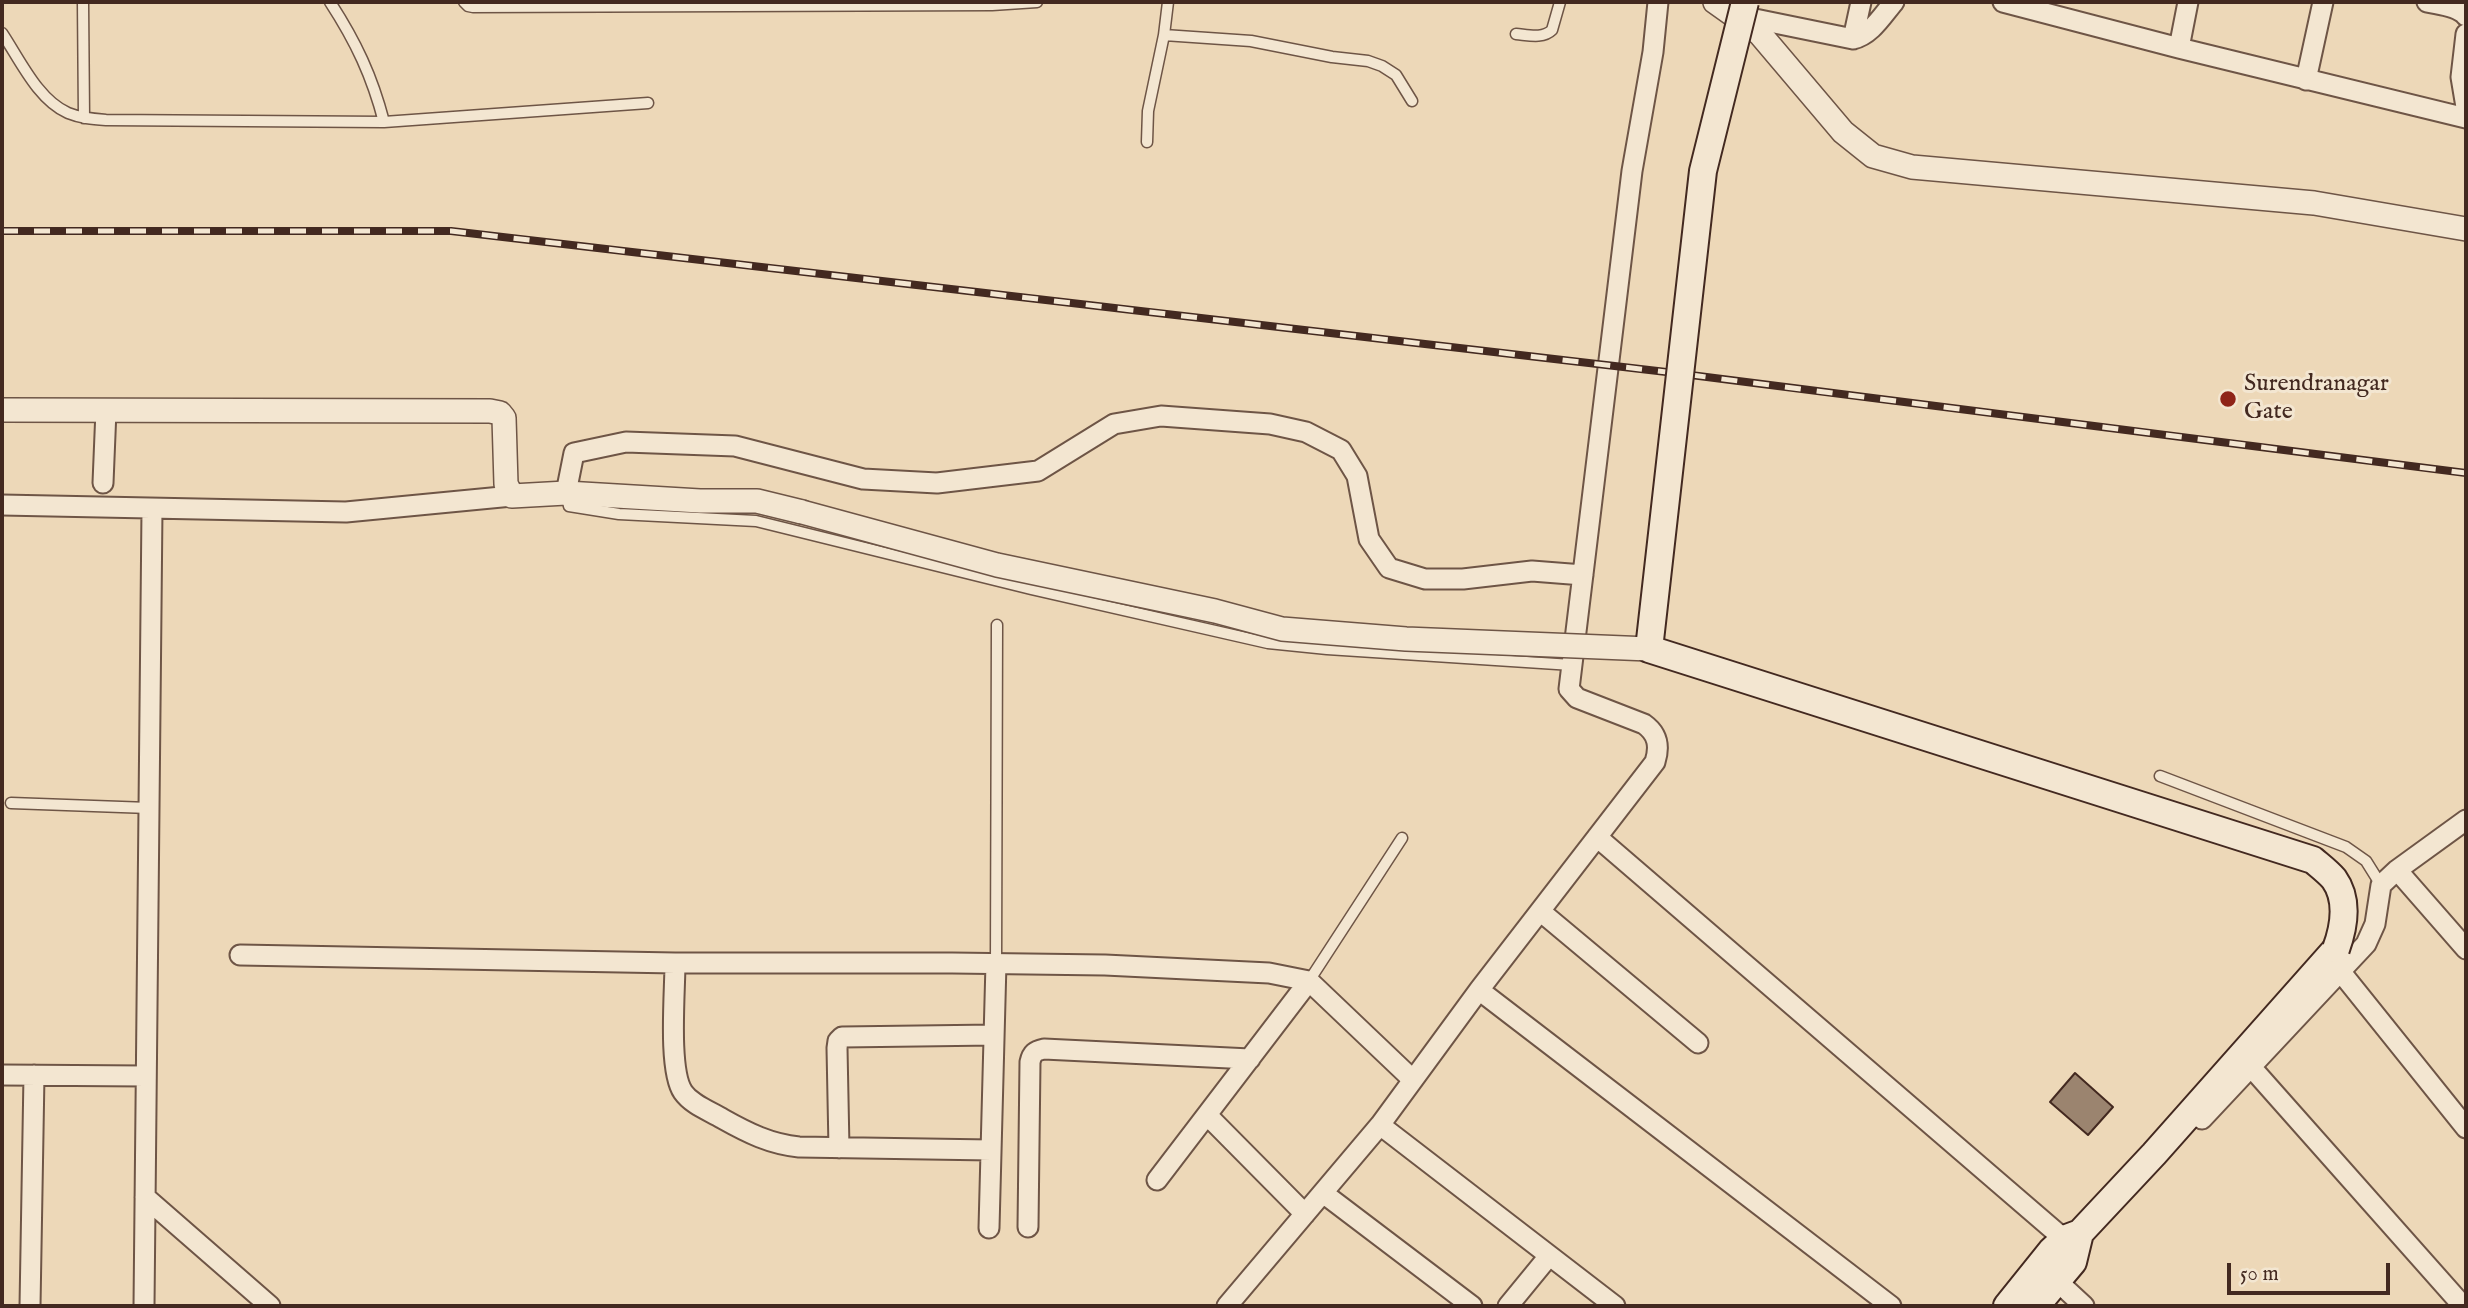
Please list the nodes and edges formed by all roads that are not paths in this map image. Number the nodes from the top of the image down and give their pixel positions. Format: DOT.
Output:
graph roads {
  1 [pos="83,2"];
  2 [pos="330,2"];
  3 [pos="464,2"];
  4 [pos="1037,2"];
  5 [pos="1168,2"];
  6 [pos="1560,2"];
  7 [pos="1658,2"];
  8 [pos="1715,2"];
  9 [pos="1861,2"];
  10 [pos="1894,2"];
  11 [pos="2003,2"];
  12 [pos="2188,2"];
  13 [pos="2323,2"];
  14 [pos="2427,2"];
  15 [pos="1753,13"];
  16 [pos="2466,16"];
  17 [pos="2,33"];
  18 [pos="1517,34"];
  19 [pos="2466,34"];
  20 [pos="1164,35"];
  21 [pos="1853,39"];
  22 [pos="2179,48"];
  23 [pos="2306,80"];
  24 [pos="1412,101"];
  25 [pos="648,103"];
  26 [pos="2466,107"];
  27 [pos="84,118"];
  28 [pos="2466,118"];
  29 [pos="384,122"];
  30 [pos="1146,142"];
  31 [pos="2466,229"];
  32 [pos="2,410"];
  33 [pos="106,410"];
  34 [pos="103,484"];
  35 [pos="566,493"];
  36 [pos="512,496"];
  37 [pos="2,505"];
  38 [pos="152,509"];
  39 [pos="1583,575"];
  40 [pos="998,625"];
  41 [pos="1649,649"];
  42 [pos="1572,665"];
  43 [pos="2160,776"];
  44 [pos="11,803"];
  45 [pos="149,808"];
  46 [pos="2466,820"];
  47 [pos="1597,837"];
  48 [pos="1402,838"];
  49 [pos="2397,870"];
  50 [pos="2381,885"];
  51 [pos="1540,911"];
  52 [pos="2466,949"];
  53 [pos="240,955"];
  54 [pos="2338,960"];
  55 [pos="675,963"];
  56 [pos="996,963"];
  57 [pos="1309,981"];
  58 [pos="1479,990"];
  59 [pos="994,1035"];
  60 [pos="1698,1043"];
  61 [pos="1250,1059"];
  62 [pos="2251,1067"];
  63 [pos="2,1075"];
  64 [pos="34,1075"];
  65 [pos="146,1076"];
  66 [pos="1413,1080"];
  67 [pos="1207,1115"];
  68 [pos="1380,1125"];
  69 [pos="2466,1128"];
  70 [pos="839,1148"];
  71 [pos="992,1150"];
  72 [pos="1157,1181"];
  73 [pos="1323,1193"];
  74 [pos="145,1197"];
  75 [pos="1305,1214"];
  76 [pos="1028,1227"];
  77 [pos="989,1228"];
  78 [pos="2074,1240"];
  79 [pos="1549,1256"];
  80 [pos="2057,1281"];
  81 [pos="1230,1305"];
  82 [pos="30,1306"];
  83 [pos="144,1306"];
  84 [pos="270,1306"];
  85 [pos="1472,1306"];
  86 [pos="1508,1306"];
  87 [pos="1613,1306"];
  88 [pos="1891,1306"];
  89 [pos="2007,1306"];
  90 [pos="2036,1306"];
  91 [pos="2084,1306"];
  92 [pos="2463,1306"];
  1 -- 27 [label="lane"];
  2 -- 29 [label="lane"];
  3 -- 4 [label="lane"];
  5 -- 20 [label="lane"];
  6 -- 18 [label="lane"];
  7 -- 39 [label="street"];
  8 -- 15 [label="street"];
  9 -- 21 [label="street"];
  10 -- 21 [label="street"];
  11 -- 22 [label="street"];
  12 -- 22 [label="street"];
  13 -- 23 [label="street"];
  14 -- 16 [label="street"];
  15 -- 21 [label="street"];
  15 -- 31 [label="street"];
  15 -- 41 [label="main road, bridge"];
  17 -- 27 [label="lane"];
  19 -- 26 [label="street"];
  20 -- 24 [label="lane"];
  20 -- 30 [label="lane"];
  22 -- 23 [label="street"];
  23 -- 28 [label="street"];
  25 -- 29 [label="lane"];
  27 -- 29 [label="lane"];
  32 -- 33 [label="street"];
  33 -- 34 [label="street"];
  33 -- 36 [label="street"];
  35 -- 36 [label="street"];
  35 -- 39 [label="street"];
  35 -- 41 [label="street, bridge"];
  35 -- 42 [label="lane"];
  36 -- 38 [label="street"];
  37 -- 38 [label="street"];
  38 -- 45 [label="street"];
  39 -- 42 [label="street"];
  40 -- 56 [label="lane"];
  41 -- 54 [label="main road, bridge"];
  42 -- 47 [label="street"];
  43 -- 50 [label="lane"];
  44 -- 45 [label="lane"];
  45 -- 65 [label="street"];
  46 -- 49 [label="street"];
  47 -- 51 [label="street"];
  47 -- 78 [label="street"];
  48 -- 57 [label="lane"];
  49 -- 50 [label="street"];
  49 -- 52 [label="street"];
  50 -- 54 [label="street"];
  51 -- 58 [label="street"];
  51 -- 60 [label="street"];
  53 -- 55 [label="street"];
  54 -- 62 [label="street"];
  54 -- 69 [label="street"];
  54 -- 78 [label="main road"];
  55 -- 56 [label="street"];
  55 -- 70 [label="street"];
  56 -- 57 [label="street"];
  56 -- 59 [label="street"];
  57 -- 61 [label="street"];
  57 -- 66 [label="street"];
  58 -- 66 [label="street"];
  58 -- 88 [label="street"];
  59 -- 70 [label="street"];
  59 -- 71 [label="street"];
  61 -- 67 [label="street"];
  61 -- 76 [label="street"];
  62 -- 78 [label="street"];
  62 -- 92 [label="street"];
  63 -- 64 [label="street"];
  64 -- 65 [label="street"];
  64 -- 82 [label="street"];
  65 -- 74 [label="street"];
  66 -- 68 [label="street"];
  67 -- 72 [label="street"];
  67 -- 75 [label="street"];
  68 -- 73 [label="street"];
  68 -- 79 [label="street"];
  70 -- 71 [label="street"];
  71 -- 77 [label="street"];
  73 -- 75 [label="street"];
  73 -- 85 [label="street"];
  74 -- 83 [label="street"];
  74 -- 84 [label="street"];
  75 -- 81 [label="street"];
  78 -- 80 [label="main road"];
  78 -- 89 [label="main road"];
  79 -- 86 [label="street"];
  79 -- 87 [label="street"];
  80 -- 90 [label="main road"];
  80 -- 91 [label="street"];
}
